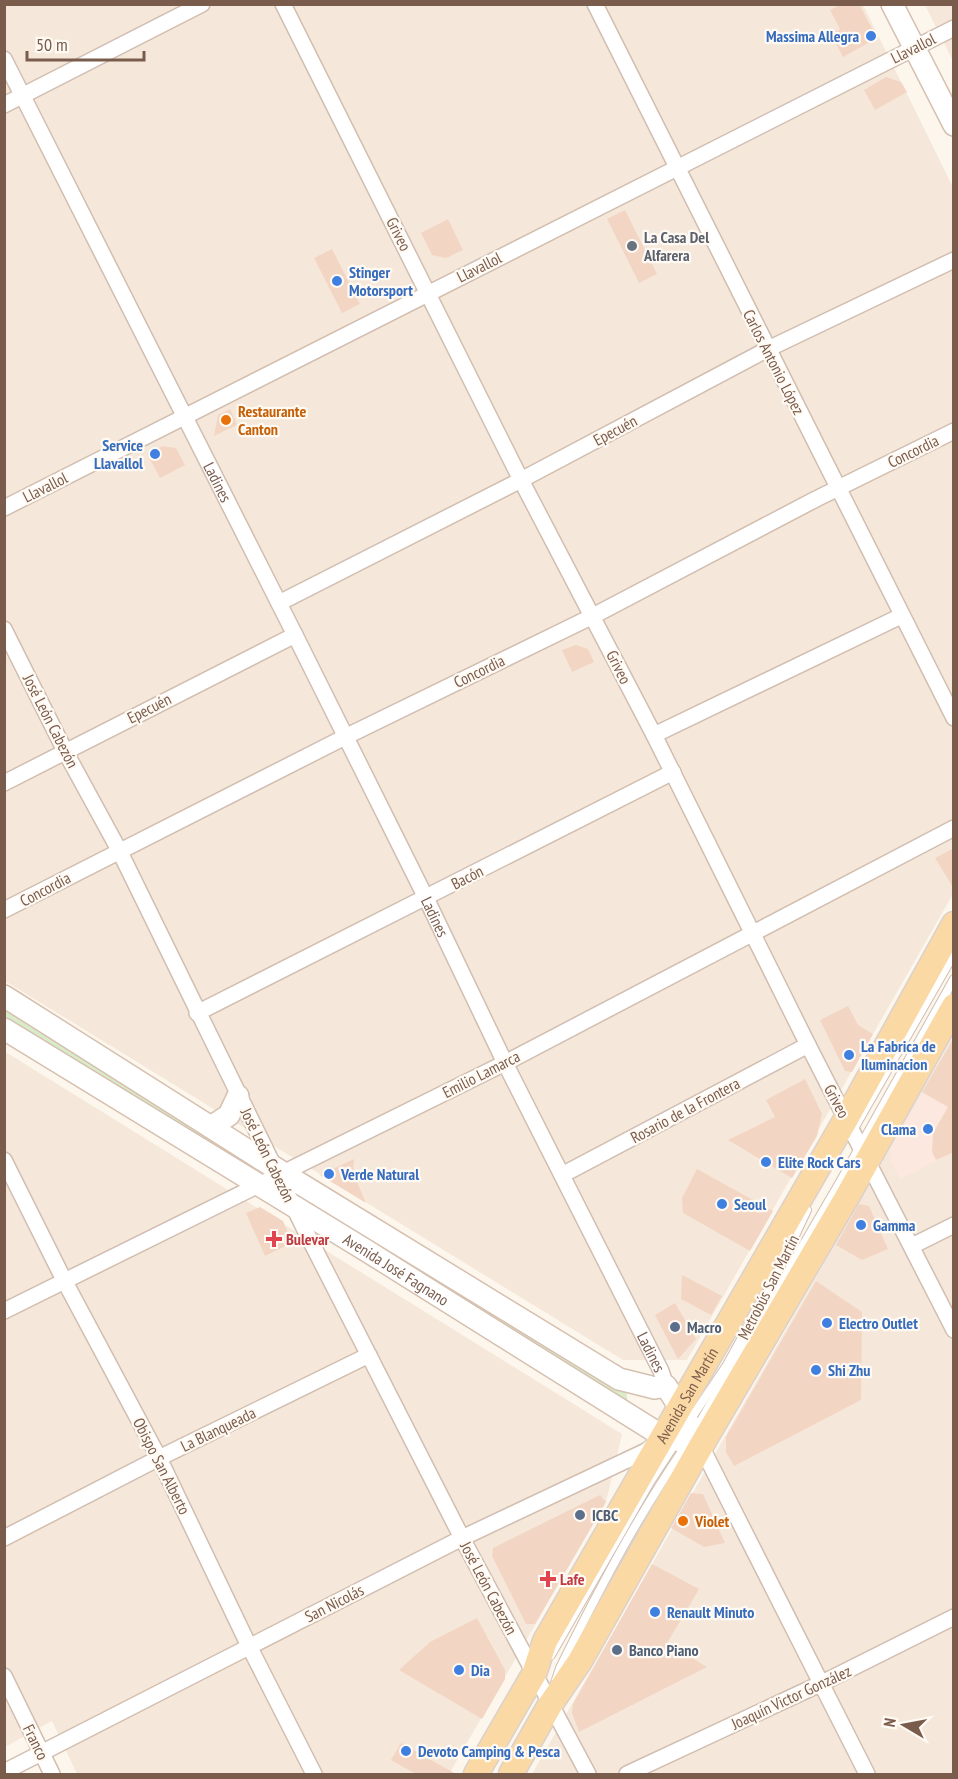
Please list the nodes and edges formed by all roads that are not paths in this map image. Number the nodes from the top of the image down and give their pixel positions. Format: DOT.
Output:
graph roads {
  1 [pos="202,4"];
  2 [pos="283,4"];
  3 [pos="595,4"];
  4 [pos="892,4"];
  5 [pos="954,28"];
  6 [pos="914,48"];
  7 [pos="4,59"];
  8 [pos="23,96"];
  9 [pos="4,105"];
  10 [pos="954,125"];
  11 [pos="677,167"];
  12 [pos="954,260"];
  13 [pos="429,293"];
  14 [pos="768,349"];
  15 [pos="183,417"];
  16 [pos="954,431"];
  17 [pos="521,480"];
  18 [pos="837,488"];
  19 [pos="4,508"];
  20 [pos="279,603"];
  21 [pos="593,616"];
  22 [pos="901,616"];
  23 [pos="4,629"];
  24 [pos="295,634"];
  25 [pos="954,718"];
  26 [pos="654,735"];
  27 [pos="345,737"];
  28 [pos="65,751"];
  29 [pos="673,772"];
  30 [pos="4,783"];
  31 [pos="954,828"];
  32 [pos="119,850"];
  33 [pos="426,898"];
  34 [pos="4,910"];
  35 [pos="954,924"];
  36 [pos="753,934"];
  37 [pos="954,954"];
  38 [pos="954,979"];
  39 [pos="4,996"];
  40 [pos="954,1006"];
  41 [pos="197,1013"];
  42 [pos="4,1029"];
  43 [pos="808,1045"];
  44 [pos="505,1063"];
  45 [pos="238,1096"];
  46 [pos="210,1127"];
  47 [pos="855,1139"];
  48 [pos="4,1160"];
  49 [pos="278,1171"];
  50 [pos="562,1175"];
  51 [pos="257,1185"];
  52 [pos="810,1205"];
  53 [pos="293,1206"];
  54 [pos="954,1225"];
  55 [pos="912,1246"];
  56 [pos="64,1280"];
  57 [pos="4,1311"];
  58 [pos="954,1330"];
  59 [pos="369,1355"];
  60 [pos="666,1386"];
  61 [pos="685,1433"];
  62 [pos="159,1458"];
  63 [pos="462,1538"];
  64 [pos="4,1539"];
  65 [pos="954,1617"];
  66 [pos="249,1646"];
  67 [pos="534,1674"];
  68 [pos="4,1676"];
  69 [pos="820,1684"];
  70 [pos="550,1705"];
  71 [pos="42,1752"];
  72 [pos="4,1772"];
  73 [pos="52,1774"];
  74 [pos="314,1774"];
  75 [pos="476,1774"];
  76 [pos="511,1774"];
  77 [pos="588,1774"];
  78 [pos="627,1774"];
  79 [pos="867,1774"];
  1 -- 8 [label="street"];
  2 -- 13 [label="street, Griveo"];
  3 -- 11 [label="street, Carlos Antonio López"];
  4 -- 6 [label="street"];
  5 -- 6 [label="street, Llavallol"];
  6 -- 10 [label="street"];
  6 -- 11 [label="street, Llavallol"];
  7 -- 8 [label="street, Ladines"];
  8 -- 9 [label="street"];
  8 -- 15 [label="street, Ladines"];
  11 -- 13 [label="street, Llavallol"];
  11 -- 14 [label="street, Carlos Antonio López"];
  12 -- 14 [label="street, Epecuén"];
  13 -- 15 [label="street, Llavallol"];
  13 -- 17 [label="street, Griveo"];
  14 -- 17 [label="street, Epecuén"];
  14 -- 18 [label="street, Carlos Antonio López"];
  15 -- 19 [label="street, Llavallol"];
  15 -- 20 [label="street, Ladines"];
  16 -- 18 [label="street, Concordia"];
  17 -- 20 [label="street, Epecuén"];
  17 -- 21 [label="street, Griveo"];
  18 -- 21 [label="street, Concordia"];
  18 -- 22 [label="street, Carlos Antonio López"];
  20 -- 24 [label="street, Ladines"];
  21 -- 26 [label="street, Griveo"];
  21 -- 27 [label="street, Concordia"];
  22 -- 25 [label="street, Carlos Antonio López"];
  22 -- 26 [label="street"];
  23 -- 28 [label="street, José León Cabezón"];
  24 -- 27 [label="street, Ladines"];
  24 -- 28 [label="street, Epecuén"];
  26 -- 29 [label="street, Griveo"];
  27 -- 32 [label="street, Concordia"];
  27 -- 33 [label="street, Ladines"];
  28 -- 30 [label="street, Epecuén"];
  28 -- 32 [label="street, José León Cabezón"];
  29 -- 33 [label="street, Bacón"];
  29 -- 36 [label="street, Griveo"];
  31 -- 36 [label="street, Emilio Lamarca"];
  32 -- 34 [label="street, Concordia"];
  32 -- 41 [label="street, José León Cabezón"];
  33 -- 41 [label="street, Bacón"];
  33 -- 44 [label="street, Ladines"];
  35 -- 47 [label="main road, Avenida San Martín"];
  36 -- 43 [label="street, Griveo"];
  36 -- 44 [label="street, Emilio Lamarca"];
  37 -- 47 [label="lane"];
  38 -- 47 [label="lane"];
  39 -- 46 [label="street, Avenida José Fagnano"];
  40 -- 47 [label="main road, Avenida San Martín"];
  41 -- 45 [label="street, José León Cabezón"];
  42 -- 51 [label="street, Avenida José Fagnano"];
  43 -- 47 [label="street, Griveo"];
  43 -- 50 [label="street, Rosario de la Frontera"];
  44 -- 49 [label="street, Emilio Lamarca"];
  44 -- 50 [label="street, Ladines"];
  45 -- 46 [label="street"];
  45 -- 49 [label="street, José León Cabezón"];
  46 -- 49 [label="street, Avenida José Fagnano"];
  47 -- 55 [label="street, Griveo"];
  47 -- 61 [label="main road, Avenida San Martín"];
  47 -- 61 [label="main road, Avenida San Martín"];
  48 -- 56 [label="street, Obispo San Alberto"];
  49 -- 51 [label="street, Emilio Lamarca"];
  49 -- 53 [label="street, José León Cabezón"];
  49 -- 60 [label="street, Avenida José Fagnano"];
  50 -- 60 [label="street, Ladines"];
  51 -- 53 [label="street, Avenida José Fagnano"];
  51 -- 56 [label="street, Emilio Lamarca"];
  52 -- 61 [label="lane, Metrobús San Martín"];
  53 -- 59 [label="street, José León Cabezón"];
  53 -- 61 [label="street, Avenida José Fagnano"];
  54 -- 55 [label="street"];
  55 -- 58 [label="street, Griveo"];
  56 -- 57 [label="street, Emilio Lamarca"];
  56 -- 62 [label="street, Obispo San Alberto"];
  59 -- 62 [label="street, La Blanqueada"];
  59 -- 63 [label="street, José León Cabezón"];
  60 -- 61 [label="street, Ladines"];
  61 -- 63 [label="street, San Nicolás"];
  61 -- 67 [label="main road, Avenida San Martín"];
  61 -- 69 [label="street, Ladines"];
  61 -- 70 [label="main road, Avenida San Martín"];
  62 -- 64 [label="street, La Blanqueada"];
  62 -- 66 [label="street, Obispo San Alberto"];
  63 -- 66 [label="street, San Nicolás"];
  63 -- 67 [label="street, José León Cabezón"];
  65 -- 69 [label="street, Joaquín Victor González"];
  66 -- 71 [label="street, San Nicolás"];
  66 -- 74 [label="street, Obispo San Alberto"];
  67 -- 70 [label="street, José León Cabezón"];
  67 -- 75 [label="main road, Avenida San Martín"];
  68 -- 71 [label="street, Franco"];
  69 -- 78 [label="street, Joaquín Victor González"];
  69 -- 79 [label="street, Ladines"];
  70 -- 76 [label="main road, Avenida San Martín"];
  70 -- 77 [label="street, José León Cabezón"];
  71 -- 72 [label="street, San Nicolás"];
  71 -- 73 [label="street, Franco"];
}
